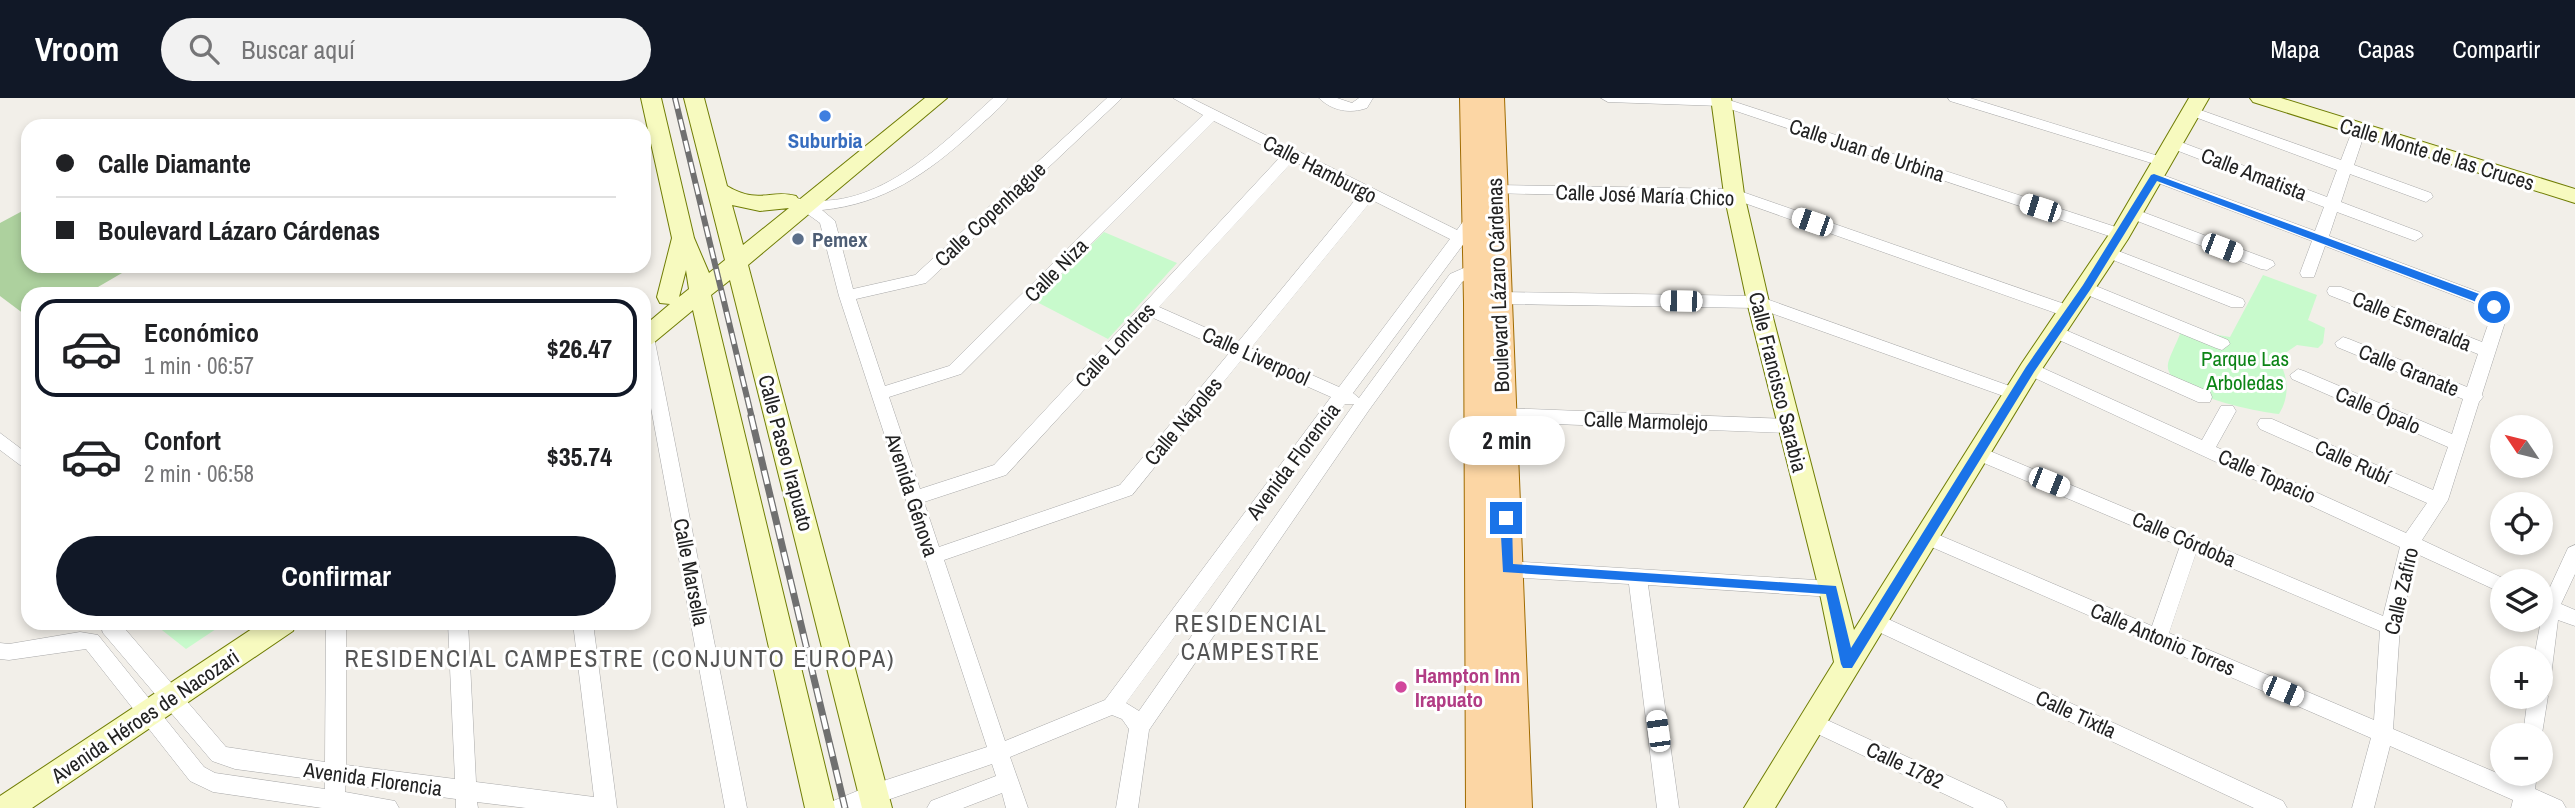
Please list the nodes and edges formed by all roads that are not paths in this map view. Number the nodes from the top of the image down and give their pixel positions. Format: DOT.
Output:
graph roads {
  1 [pos="651,98"];
  2 [pos="694,98"];
  3 [pos="917,98"];
  4 [pos="937,98"];
  5 [pos="1001,98"];
  6 [pos="1115,98"];
  7 [pos="1180,98"];
  8 [pos="1326,98"];
  9 [pos="1366,98"];
  10 [pos="1471,98"];
  11 [pos="1493,98"];
  12 [pos="1608,98"];
  13 [pos="1955,98"];
  14 [pos="2260,98"];
  15 [pos="1722,100"];
  16 [pos="2195,104"];
  17 [pos="1213,114"];
  18 [pos="2359,129"];
  19 [pos="1291,154"];
  20 [pos="651,159"];
  21 [pos="2164,161"];
  22 [pos="666,166"];
  23 [pos="2347,168"];
  24 [pos="718,189"];
  25 [pos="1495,190"];
  26 [pos="1368,193"];
  27 [pos="1734,194"];
  28 [pos="2575,196"];
  29 [pos="2426,197"];
  30 [pos="798,203"];
  31 [pos="2334,205"];
  32 [pos="1475,216"];
  33 [pos="2120,233"];
  34 [pos="2415,236"];
  35 [pos="683,238"];
  36 [pos="1460,239"];
  37 [pos="2320,239"];
  38 [pos="735,255"];
  39 [pos="2267,265"];
  40 [pos="1477,272"];
  41 [pos="2308,273"];
  42 [pos="699,285"];
  43 [pos="2086,288"];
  44 [pos="2335,291"];
  45 [pos="847,296"];
  46 [pos="668,297"];
  47 [pos="1501,298"];
  48 [pos="1758,302"];
  49 [pos="2237,303"];
  50 [pos="1148,309"];
  51 [pos="651,322"];
  52 [pos="2063,322"];
  53 [pos="651,326"];
  54 [pos="2343,343"];
  55 [pos="2222,344"];
  56 [pos="1242,349"];
  57 [pos="2488,351"];
  58 [pos="651,362"];
  59 [pos="2030,369"];
  60 [pos="2298,375"];
  61 [pos="879,394"];
  62 [pos="2015,394"];
  63 [pos="1342,395"];
  64 [pos="2204,397"];
  65 [pos="2475,397"];
  66 [pos="1363,405"];
  67 [pos="2227,411"];
  68 [pos="1502,415"];
  69 [pos="2266,424"];
  70 [pos="1789,426"];
  71 [pos="0,440"];
  72 [pos="2458,444"];
  73 [pos="2206,449"];
  74 [pos="1978,453"];
  75 [pos="21,458"];
  76 [pos="914,498"];
  77 [pos="2439,500"];
  78 [pos="1926,537"];
  79 [pos="2191,541"];
  80 [pos="2411,541"];
  81 [pos="932,557"];
  82 [pos="2575,557"];
  83 [pos="1507,569"];
  84 [pos="1637,577"];
  85 [pos="2490,579"];
  86 [pos="1832,589"];
  87 [pos="2553,594"];
  88 [pos="2553,609"];
  89 [pos="2575,618"];
  90 [pos="1875,621"];
  91 [pos="2389,627"];
  92 [pos="112,630"];
  93 [pos="250,630"];
  94 [pos="272,630"];
  95 [pos="335,630"];
  96 [pos="458,630"];
  97 [pos="584,630"];
  98 [pos="2158,637"];
  99 [pos="3,654"];
  100 [pos="1848,664"];
  101 [pos="156,701"];
  102 [pos="1111,706"];
  103 [pos="1814,723"];
  104 [pos="1139,727"];
  105 [pos="2382,733"];
  106 [pos="999,753"];
  107 [pos="335,773"];
  108 [pos="1008,781"];
  109 [pos="2524,792"];
  110 [pos="0,794"];
  111 [pos="466,800"];
  112 [pos="335,801"];
  113 [pos="876,801"];
  114 [pos="7,808"];
  115 [pos="388,808"];
  116 [pos="600,808"];
  117 [pos="606,808"];
  118 [pos="736,808"];
  119 [pos="820,808"];
  120 [pos="840,808"];
  121 [pos="938,808"];
  122 [pos="1017,808"];
  123 [pos="1127,808"];
  124 [pos="1483,808"];
  125 [pos="1515,808"];
  126 [pos="1668,808"];
  127 [pos="1759,808"];
  128 [pos="1996,808"];
  129 [pos="2276,808"];
  130 [pos="2363,808"];
  131 [pos="2555,808"];
  1 -- 22 [label="main road"];
  2 -- 24 [label="main road, Calle Paseo Irapuato"];
  3 -- 30 [label="main road"];
  4 -- 30 [label="main road"];
  5 -- 30 [label="street"];
  6 -- 45 [label="street, Calle Copenhague"];
  7 -- 17 [label="street, Calle Hamburgo"];
  8 -- 9 [label="street"];
  10 -- 32 [label="main road, Boulevard Lázaro Cárdenas"];
  11 -- 25 [label="main road, Boulevard Lázaro Cárdenas"];
  12 -- 15 [label="street, Calle Juan de Urbina"];
  13 -- 21 [label="street"];
  14 -- 18 [label="main road, Calle Monte de las Cruces"];
  15 -- 27 [label="main road, Calle Francisco Sarabia"];
  15 -- 33 [label="street, Calle Juan de Urbina"];
  16 -- 21 [label="main road"];
  16 -- 23 [label="street"];
  17 -- 19 [label="street, Calle Hamburgo"];
  17 -- 61 [label="street, Calle Niza"];
  18 -- 23 [label="street"];
  18 -- 28 [label="main road, Calle Monte de las Cruces"];
  19 -- 26 [label="street, Calle Hamburgo"];
  19 -- 50 [label="street, Calle Londres"];
  20 -- 22 [label="main road"];
  21 -- 31 [label="street, Calle Amatista"];
  21 -- 33 [label="main road"];
  21 -- 37 [label="street"];
  22 -- 35 [label="main road"];
  23 -- 29 [label="street"];
  23 -- 31 [label="street"];
  24 -- 30 [label="main road"];
  24 -- 38 [label="main road, Calle Paseo Irapuato"];
  25 -- 27 [label="street, Calle José María Chico"];
  25 -- 47 [label="main road, Boulevard Lázaro Cárdenas"];
  26 -- 36 [label="street, Calle Hamburgo"];
  26 -- 56 [label="street, Calle Nápoles"];
  27 -- 48 [label="main road, Calle Francisco Sarabia"];
  27 -- 52 [label="street, Calle José María Chico"];
  30 -- 38 [label="main road"];
  30 -- 45 [label="street, Avenida Génova"];
  31 -- 34 [label="street, Calle Amatista"];
  31 -- 37 [label="street"];
  32 -- 36 [label="street, Avenida Florencia"];
  32 -- 40 [label="main road, Boulevard Lázaro Cárdenas"];
  33 -- 39 [label="street"];
  33 -- 43 [label="main road"];
  33 -- 49 [label="street"];
  35 -- 42 [label="main road"];
  35 -- 46 [label="main road"];
  36 -- 63 [label="street, Avenida Florencia"];
  37 -- 41 [label="street"];
  37 -- 57 [label="street, Calle Zafiro"];
  38 -- 42 [label="main road"];
  38 -- 113 [label="main road, Calle Paseo Irapuato"];
  40 -- 66 [label="street, Avenida Florencia"];
  40 -- 124 [label="main road, Boulevard Lázaro Cárdenas"];
  42 -- 46 [label="main road"];
  42 -- 53 [label="main road"];
  42 -- 119 [label="main road"];
  43 -- 52 [label="main road"];
  43 -- 55 [label="street"];
  44 -- 57 [label="street, Calle Esmeralda"];
  45 -- 61 [label="street, Avenida Génova"];
  46 -- 51 [label="main road"];
  47 -- 48 [label="street"];
  47 -- 68 [label="main road, Boulevard Lázaro Cárdenas"];
  48 -- 62 [label="street"];
  48 -- 70 [label="main road, Calle Francisco Sarabia"];
  50 -- 56 [label="street, Calle Liverpool"];
  50 -- 76 [label="street, Calle Londres"];
  52 -- 59 [label="main road"];
  52 -- 64 [label="street"];
  54 -- 65 [label="street, Calle Granate"];
  56 -- 63 [label="street, Calle Liverpool"];
  56 -- 81 [label="street, Calle Nápoles"];
  57 -- 65 [label="street, Calle Zafiro"];
  58 -- 118 [label="street, Calle Marsella"];
  59 -- 62 [label="main road"];
  59 -- 73 [label="street, Calle Topacio"];
  60 -- 72 [label="street, Calle Ópalo"];
  61 -- 76 [label="street, Avenida Génova"];
  62 -- 74 [label="main road"];
  63 -- 66 [label="street, Calle Liverpool"];
  63 -- 102 [label="street, Avenida Florencia"];
  65 -- 72 [label="street, Calle Zafiro"];
  66 -- 104 [label="street, Avenida Florencia"];
  67 -- 73 [label="street"];
  68 -- 70 [label="street, Calle Marmolejo"];
  68 -- 83 [label="main road, Boulevard Lázaro Cárdenas"];
  69 -- 77 [label="street, Calle Rubí"];
  70 -- 86 [label="main road, Calle Francisco Sarabia"];
  71 -- 75 [label="street"];
  72 -- 77 [label="street, Calle Zafiro"];
  73 -- 80 [label="street, Calle Topacio"];
  74 -- 78 [label="main road"];
  74 -- 79 [label="street, Calle Córdoba"];
  76 -- 81 [label="street, Avenida Génova"];
  77 -- 80 [label="street, Calle Zafiro"];
  78 -- 90 [label="main road"];
  78 -- 98 [label="street, Calle Antonio Torres"];
  79 -- 91 [label="street, Calle Córdoba"];
  79 -- 98 [label="street"];
  80 -- 85 [label="street, Calle Topacio"];
  80 -- 91 [label="street, Calle Zafiro"];
  81 -- 106 [label="street, Avenida Génova"];
  82 -- 87 [label="street"];
  83 -- 84 [label="street"];
  83 -- 125 [label="main road, Boulevard Lázaro Cárdenas"];
  84 -- 86 [label="street"];
  84 -- 126 [label="street"];
  86 -- 100 [label="main road, Calle Francisco Sarabia"];
  88 -- 89 [label="street"];
  90 -- 100 [label="main road"];
  90 -- 129 [label="street, Calle Tixtla"];
  91 -- 105 [label="street, Calle Zafiro"];
  92 -- 101 [label="street"];
  93 -- 101 [label="main road, Avenida Héroes de Nacozari"];
  94 -- 101 [label="main road, Avenida Héroes de Nacozari"];
  95 -- 107 [label="street"];
  96 -- 111 [label="street"];
  97 -- 117 [label="street"];
  98 -- 105 [label="street, Calle Antonio Torres"];
  99 -- 101 [label="street"];
  100 -- 103 [label="main road"];
  101 -- 107 [label="street, Avenida Florencia"];
  101 -- 110 [label="main road, Avenida Héroes de Nacozari"];
  101 -- 112 [label="street, Avenida Florencia"];
  101 -- 114 [label="main road, Avenida Héroes de Nacozari"];
  102 -- 104 [label="street"];
  102 -- 106 [label="street"];
  103 -- 127 [label="main road"];
  103 -- 128 [label="street, Calle 1782"];
  104 -- 123 [label="street"];
  105 -- 109 [label="street, Calle Antonio Torres"];
  105 -- 130 [label="street, Calle Zafiro"];
  106 -- 108 [label="street, Avenida Génova"];
  106 -- 113 [label="street"];
  107 -- 111 [label="street, Avenida Florencia"];
  107 -- 112 [label="street"];
  108 -- 121 [label="street"];
  108 -- 122 [label="street, Avenida Génova"];
  109 -- 131 [label="street, Calle Antonio Torres"];
  111 -- 116 [label="street, Avenida Florencia"];
  112 -- 115 [label="street, Avenida Florencia"];
  113 -- 120 [label="street"];
}
